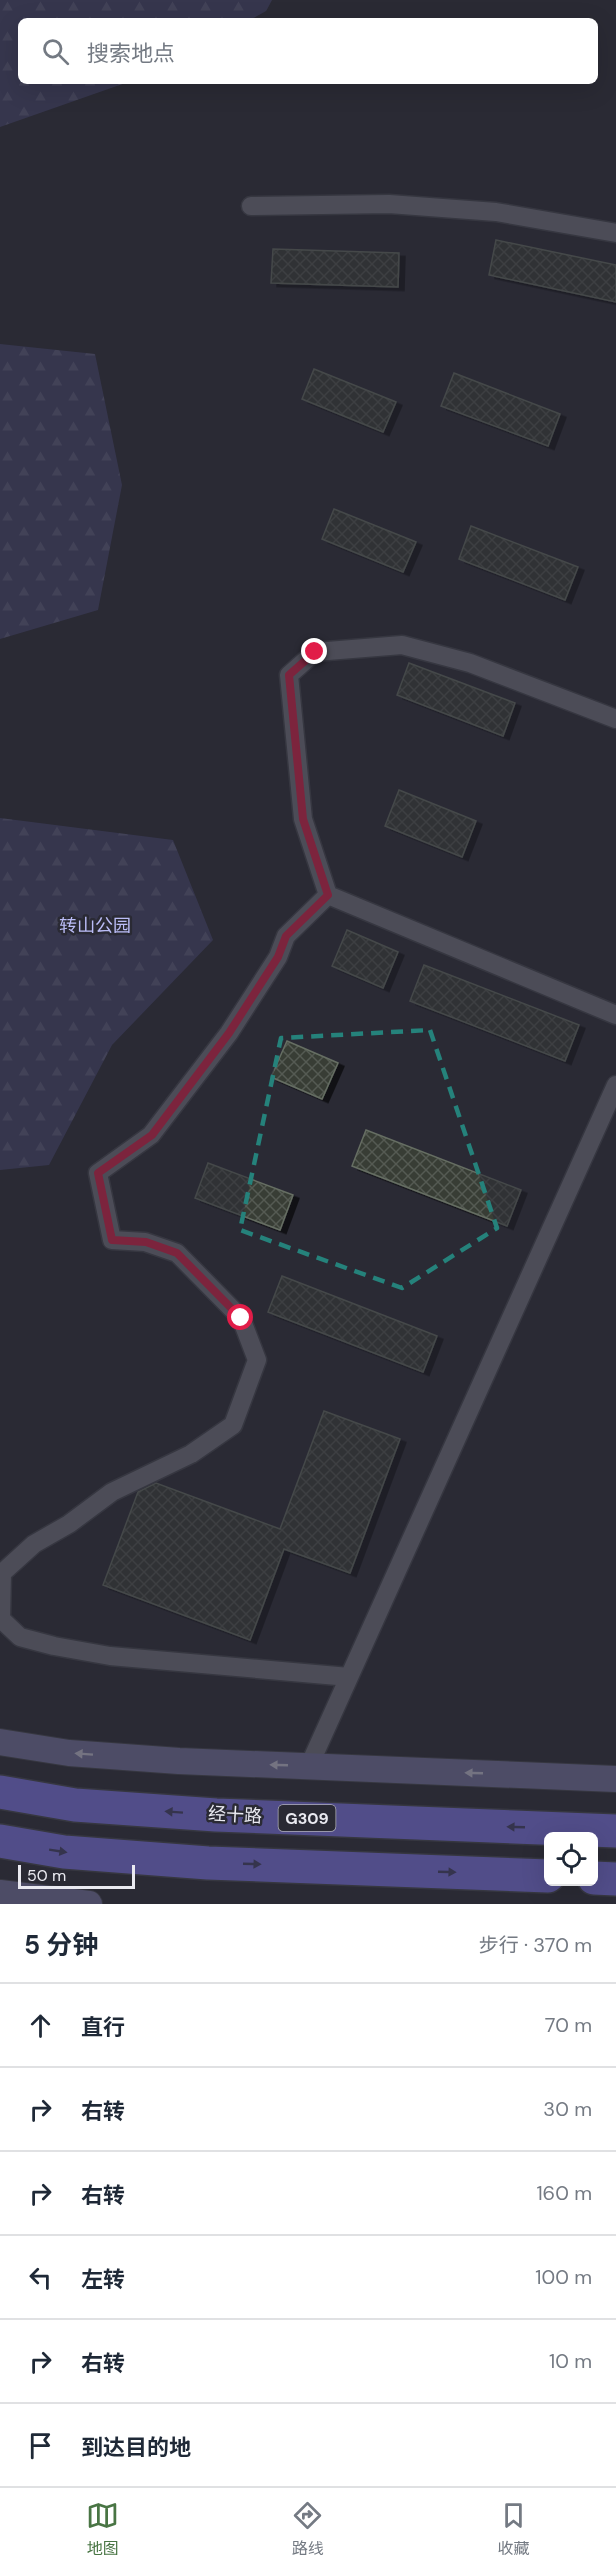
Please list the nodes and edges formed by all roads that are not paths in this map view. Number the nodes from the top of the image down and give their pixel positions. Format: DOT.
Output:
graph roads {
  1 [pos="251,206"];
  2 [pos="616,233"];
  3 [pos="616,719"];
  4 [pos="328,895"];
  5 [pos="616,1015"];
  6 [pos="616,1085"];
  7 [pos="349,1677"];
  8 [pos="0,1742"];
  9 [pos="309,1766"];
  10 [pos="616,1779"];
  11 [pos="0,1792"];
  12 [pos="616,1831"];
  13 [pos="0,1841"];
  14 [pos="544,1876"];
  15 [pos="598,1878"];
  16 [pos="616,1879"];
  17 [pos="0,1893"];
  18 [pos="88,1904"];
  1 -- 2 [label="street"];
  3 -- 4 [label="street"];
  4 -- 5 [label="street"];
  4 -- 7 [label="street"];
  6 -- 7 [label="street"];
  7 -- 9 [label="street"];
  9 -- 8 [label="main road, one-way"];
  10 -- 9 [label="main road, one-way"];
  12 -- 11 [label="highway, 经十路 / G309, one-way"];
  13 -- 14 [label="highway, one-way"];
  15 -- 16 [label="highway"];
  17 -- 18 [label="main road"];
}
